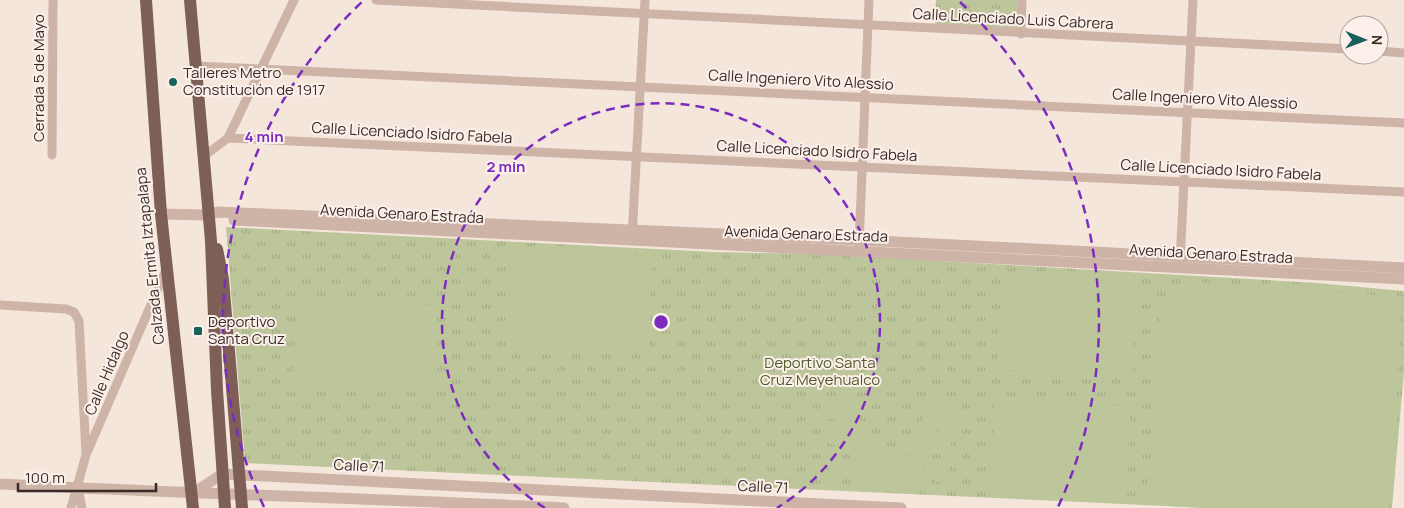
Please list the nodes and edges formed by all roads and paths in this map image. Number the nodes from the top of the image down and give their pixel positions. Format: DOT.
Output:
graph roads {
  1 [pos="53,0"];
  2 [pos="146,0"];
  3 [pos="190,0"];
  4 [pos="294,0"];
  5 [pos="376,0"];
  6 [pos="645,0"];
  7 [pos="869,0"];
  8 [pos="1022,0"];
  9 [pos="1193,0"];
  10 [pos="644,13"];
  11 [pos="868,25"];
  12 [pos="1021,34"];
  13 [pos="1191,40"];
  14 [pos="1339,48"];
  15 [pos="1389,52"];
  16 [pos="1404,53"];
  17 [pos="196,66"];
  18 [pos="262,69"];
  19 [pos="640,85"];
  20 [pos="865,97"];
  21 [pos="1188,112"];
  22 [pos="1404,123"];
  23 [pos="228,138"];
  24 [pos="52,156"];
  25 [pos="204,156"];
  26 [pos="637,156"];
  27 [pos="862,168"];
  28 [pos="1184,182"];
  29 [pos="1404,192"];
  30 [pos="161,214"];
  31 [pos="208,215"];
  32 [pos="632,236"];
  33 [pos="859,245"];
  34 [pos="1180,262"];
  35 [pos="1404,268"];
  36 [pos="166,270"];
  37 [pos="1404,279"];
  38 [pos="0,305"];
  39 [pos="86,455"];
  40 [pos="222,474"];
  41 [pos="240,474"];
  42 [pos="0,484"];
  43 [pos="78,488"];
  44 [pos="192,494"];
  45 [pos="224,494"];
  46 [pos="241,494"];
  47 [pos="431,505"];
  48 [pos="791,506"];
  49 [pos="71,508"];
  50 [pos="82,508"];
  51 [pos="193,508"];
  52 [pos="225,508"];
  53 [pos="242,508"];
  54 [pos="564,508"];
  55 [pos="901,508"];
  1 -- 24 [label="street, Cerrada 5 de Mayo"];
  2 -- 30 [label="main road, Calzada Ermita Iztapalapa"];
  3 -- 17 [label="main road"];
  4 -- 18 [label="street"];
  5 -- 10 [label="street, Calle Licenciado Luis Cabrera"];
  6 -- 10 [label="street"];
  7 -- 11 [label="street"];
  8 -- 12 [label="street"];
  9 -- 13 [label="street"];
  10 -- 11 [label="street, Calle Licenciado Luis Cabrera"];
  10 -- 19 [label="street"];
  11 -- 12 [label="street, Calle Licenciado Luis Cabrera"];
  11 -- 20 [label="street"];
  12 -- 13 [label="street, Calle Licenciado Luis Cabrera"];
  13 -- 14 [label="street, Calle Licenciado Luis Cabrera"];
  13 -- 21 [label="street"];
  15 -- 16 [label="street"];
  17 -- 18 [label="street, Calle Ingeniero Vito Alessio"];
  17 -- 25 [label="main road"];
  18 -- 19 [label="street, Calle Ingeniero Vito Alessio"];
  18 -- 23 [label="street"];
  19 -- 20 [label="street, Calle Ingeniero Vito Alessio"];
  19 -- 26 [label="street"];
  20 -- 21 [label="street, Calle Ingeniero Vito Alessio"];
  20 -- 27 [label="street"];
  21 -- 22 [label="street, Calle Ingeniero Vito Alessio"];
  21 -- 28 [label="street"];
  23 -- 25 [label="street"];
  23 -- 26 [label="street, Calle Licenciado Isidro Fabela"];
  25 -- 31 [label="main road"];
  26 -- 27 [label="street, Calle Licenciado Isidro Fabela"];
  26 -- 32 [label="street"];
  27 -- 28 [label="street, Calle Licenciado Isidro Fabela"];
  27 -- 33 [label="street"];
  28 -- 29 [label="street, Calle Licenciado Isidro Fabela"];
  28 -- 34 [label="street"];
  30 -- 31 [label="street, Avenida Genaro Estrada"];
  30 -- 36 [label="main road, Calzada Ermita Iztapalapa"];
  31 -- 32 [label="street, Avenida Genaro Estrada"];
  31 -- 40 [label="main road"];
  31 -- 41 [label="main road"];
  32 -- 33 [label="street, Avenida Genaro Estrada"];
  33 -- 34 [label="street, Avenida Genaro Estrada"];
  34 -- 35 [label="street, Avenida Genaro Estrada"];
  34 -- 37 [label="street, Avenida Genaro Estrada"];
  36 -- 39 [label="street, Calle Hidalgo"];
  36 -- 44 [label="main road, Calzada Ermita Iztapalapa"];
  38 -- 39 [label="street"];
  39 -- 43 [label="street, Calle Hidalgo"];
  40 -- 41 [label="street, Calle 71"];
  40 -- 44 [label="street"];
  40 -- 45 [label="main road"];
  41 -- 46 [label="main road"];
  41 -- 48 [label="street, Calle 71"];
  42 -- 43 [label="street"];
  43 -- 44 [label="street"];
  43 -- 49 [label="street, Calle Hidalgo"];
  43 -- 50 [label="street"];
  44 -- 45 [label="street"];
  44 -- 51 [label="main road, Calzada Ermita Iztapalapa"];
  45 -- 46 [label="street"];
  45 -- 52 [label="main road"];
  46 -- 47 [label="street"];
  46 -- 53 [label="main road"];
  47 -- 54 [label="street"];
  48 -- 55 [label="street, Calle 71"];
}
